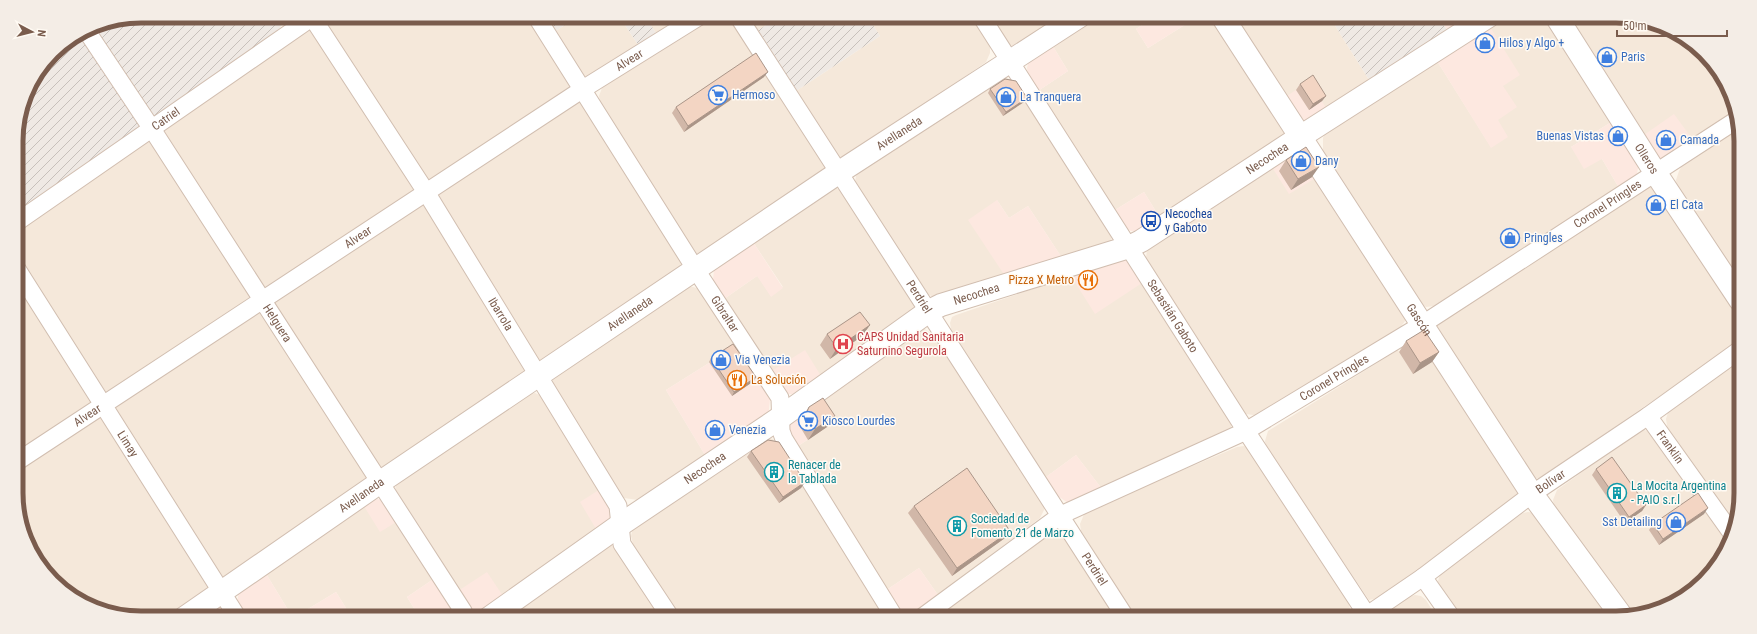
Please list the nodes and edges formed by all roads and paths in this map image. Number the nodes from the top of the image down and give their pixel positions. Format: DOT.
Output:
graph roads {
  1 [pos="299,23"];
  2 [pos="308,23"];
  3 [pos="541,23"];
  4 [pos="689,23"];
  5 [pos="742,23"];
  6 [pos="986,23"];
  7 [pos="1069,23"];
  8 [pos="1227,23"];
  9 [pos="1478,23"];
  10 [pos="1560,23"];
  11 [pos="89,35"];
  12 [pos="1010,61"];
  13 [pos="583,89"];
  14 [pos="1733,123"];
  15 [pos="152,129"];
  16 [pos="1300,137"];
  17 [pos="1655,172"];
  18 [pos="838,173"];
  19 [pos="426,192"];
  20 [pos="23,218"];
  21 [pos="1129,247"];
  22 [pos="696,270"];
  23 [pos="23,279"];
  24 [pos="1734,291"];
  25 [pos="262,300"];
  26 [pos="929,311"];
  27 [pos="1423,324"];
  28 [pos="1734,354"];
  29 [pos="538,377"];
  30 [pos="103,406"];
  31 [pos="1648,416"];
  32 [pos="782,417"];
  33 [pos="1246,431"];
  34 [pos="23,459"];
  35 [pos="379,483"];
  36 [pos="1532,494"];
  37 [pos="1061,515"];
  38 [pos="620,525"];
  39 [pos="1728,530"];
  40 [pos="1423,578"];
  41 [pos="222,593"];
  42 [pos="195,611"];
  43 [pos="234,611"];
  44 [pos="463,611"];
  45 [pos="499,611"];
  46 [pos="666,611"];
  47 [pos="890,611"];
  48 [pos="931,611"];
  49 [pos="1122,611"];
  50 [pos="1362,611"];
  51 [pos="1373,611"];
  52 [pos="1447,611"];
  53 [pos="1618,611"];
  1 -- 15 [label="street, Catriel"];
  2 -- 19 [label="street, Ibarrola"];
  3 -- 13 [label="street, Gibraltar"];
  4 -- 13 [label="street, Alvear"];
  5 -- 18 [label="street, Perdriel"];
  6 -- 12 [label="street, Sebastián Gaboto"];
  7 -- 12 [label="street, Avellaneda"];
  8 -- 16 [label="street, Gascón"];
  9 -- 16 [label="street, Necochea"];
  10 -- 17 [label="street, Olleros"];
  11 -- 15 [label="street, Helguera"];
  12 -- 18 [label="street, Avellaneda"];
  12 -- 21 [label="street, Sebastián Gaboto"];
  13 -- 19 [label="street, Alvear"];
  13 -- 22 [label="street, Gibraltar"];
  14 -- 17 [label="street, Coronel Pringles"];
  15 -- 20 [label="street, Catriel"];
  15 -- 25 [label="street, Helguera"];
  16 -- 21 [label="street, Necochea"];
  16 -- 27 [label="street, Gascón"];
  17 -- 24 [label="street, Olleros"];
  17 -- 27 [label="street, Coronel Pringles"];
  18 -- 22 [label="street, Avellaneda"];
  18 -- 26 [label="street, Perdriel"];
  19 -- 25 [label="street, Alvear"];
  19 -- 29 [label="street, Ibarrola"];
  21 -- 26 [label="street, Necochea"];
  21 -- 33 [label="street, Sebastián Gaboto"];
  22 -- 29 [label="street, Avellaneda"];
  22 -- 32 [label="street, Gibraltar"];
  23 -- 30 [label="street, Limay"];
  25 -- 30 [label="street, Alvear"];
  25 -- 35 [label="street, Helguera"];
  26 -- 32 [label="street, Necochea"];
  26 -- 37 [label="street, Perdriel"];
  27 -- 33 [label="street, Coronel Pringles"];
  27 -- 36 [label="street, Gascón"];
  28 -- 31 [label="street, Bolívar"];
  29 -- 35 [label="street, Avellaneda"];
  29 -- 38 [label="street, Ibarrola"];
  30 -- 34 [label="street, Alvear"];
  30 -- 41 [label="street, Limay"];
  31 -- 36 [label="street, Bolívar"];
  31 -- 39 [label="street, Franklin"];
  32 -- 38 [label="street, Necochea"];
  32 -- 47 [label="street, Gibraltar"];
  33 -- 37 [label="street, Coronel Pringles"];
  33 -- 50 [label="street, Sebastián Gaboto"];
  35 -- 41 [label="street, Avellaneda"];
  35 -- 44 [label="street, Helguera"];
  36 -- 40 [label="street, Bolívar"];
  36 -- 53 [label="street, Gascón"];
  37 -- 48 [label="street, Coronel Pringles"];
  37 -- 49 [label="street, Perdriel"];
  38 -- 45 [label="street, Necochea"];
  38 -- 46 [label="street, Ibarrola"];
  40 -- 51 [label="street, Bolívar"];
  40 -- 52 [label="street"];
  41 -- 42 [label="street, Avellaneda"];
  41 -- 43 [label="street, Limay"];
}
